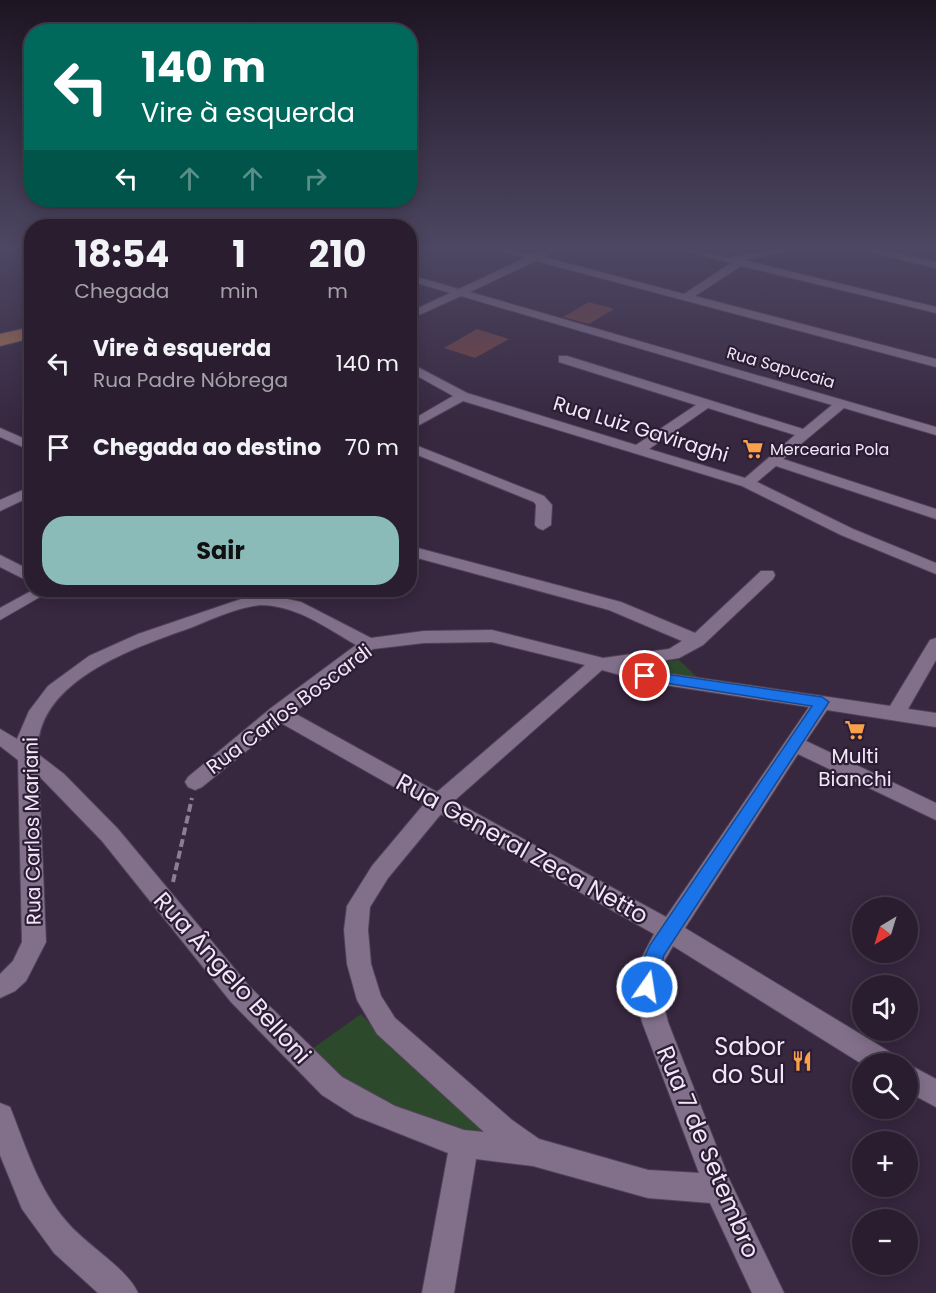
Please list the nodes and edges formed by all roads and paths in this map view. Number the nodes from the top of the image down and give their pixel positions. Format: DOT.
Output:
graph roads {
  1 [pos="513,307"];
  2 [pos="722,307"];
  3 [pos="24,334"];
  4 [pos="0,340"];
  5 [pos="563,359"];
  6 [pos="936,363"];
  7 [pos="417,371"];
  8 [pos="462,396"];
  9 [pos="843,402"];
  10 [pos="706,404"];
  11 [pos="417,422"];
  12 [pos="936,431"];
  13 [pos="0,432"];
  14 [pos="805,434"];
  15 [pos="24,443"];
  16 [pos="417,450"];
  17 [pos="636,451"];
  18 [pos="774,461"];
  19 [pos="747,483"];
  20 [pos="24,495"];
  21 [pos="0,506"];
  22 [pos="936,514"];
  23 [pos="543,525"];
  24 [pos="417,554"];
  25 [pos="0,560"];
  26 [pos="936,569"];
  27 [pos="24,574"];
  28 [pos="767,575"];
  29 [pos="32,597"];
  30 [pos="0,615"];
  31 [pos="698,641"];
  32 [pos="368,644"];
  33 [pos="936,644"];
  34 [pos="597,664"];
  35 [pos="822,702"];
  36 [pos="278,713"];
  37 [pos="895,715"];
  38 [pos="936,720"];
  39 [pos="0,736"];
  40 [pos="795,744"];
  41 [pos="27,757"];
  42 [pos="195,782"];
  43 [pos="438,803"];
  44 [pos="936,812"];
  45 [pos="168,906"];
  46 [pos="669,931"];
  47 [pos="0,987"];
  48 [pos="868,1053"];
  49 [pos="918,1083"];
  50 [pos="936,1094"];
  51 [pos="0,1117"];
  52 [pos="464,1144"];
  53 [pos="533,1152"];
  54 [pos="719,1189"];
  55 [pos="122,1293"];
  56 [pos="438,1293"];
  57 [pos="768,1293"];
  1 -- 9 [label="street, Rua Sapucaia"];
  2 -- 6 [label="street"];
  3 -- 4 [label="main road"];
  5 -- 10 [label="street"];
  7 -- 8 [label="street, Rua Luiz Gaviraghi"];
  8 -- 11 [label="street"];
  8 -- 17 [label="street, Rua Luiz Gaviraghi"];
  9 -- 12 [label="street, Rua Sapucaia"];
  9 -- 14 [label="street"];
  10 -- 14 [label="street"];
  10 -- 17 [label="street"];
  13 -- 15 [label="street"];
  14 -- 18 [label="street"];
  16 -- 23 [label="street"];
  17 -- 19 [label="street, Rua Luiz Gaviraghi"];
  18 -- 19 [label="street"];
  18 -- 22 [label="street"];
  19 -- 26 [label="street, Rua Luiz Gaviraghi"];
  20 -- 21 [label="street"];
  24 -- 31 [label="street"];
  25 -- 27 [label="street"];
  28 -- 31 [label="street"];
  29 -- 30 [label="street"];
  31 -- 34 [label="street"];
  32 -- 34 [label="street, Rua Carlos Boscardi"];
  32 -- 36 [label="street, Rua Carlos Boscardi"];
  32 -- 41 [label="street, Rua Carlos Mariani"];
  33 -- 37 [label="street"];
  34 -- 35 [label="street, Rua Carlos Boscardi"];
  34 -- 43 [label="street"];
  35 -- 37 [label="street, Rua Carlos Boscardi"];
  35 -- 40 [label="street, Rua 7 de Setembro"];
  36 -- 42 [label="street, Rua Carlos Boscardi"];
  36 -- 43 [label="street, Rua General Zeca Netto"];
  37 -- 38 [label="street, Rua Carlos Boscardi"];
  39 -- 41 [label="street, Rua Ângelo Belloni"];
  40 -- 44 [label="street"];
  40 -- 46 [label="street, Rua 7 de Setembro"];
  41 -- 45 [label="street, Rua Ângelo Belloni"];
  41 -- 47 [label="street, Rua Carlos Mariani"];
  42 -- 45 [label="path"];
  43 -- 46 [label="street, Rua General Zeca Netto"];
  43 -- 53 [label="street"];
  45 -- 52 [label="street, Rua Ângelo Belloni"];
  46 -- 48 [label="street, Rua General Zeca Netto"];
  46 -- 54 [label="street, Rua 7 de Setembro"];
  49 -- 50 [label="street"];
  51 -- 55 [label="street"];
  52 -- 53 [label="street, Rua Ângelo Belloni"];
  52 -- 56 [label="street"];
  53 -- 54 [label="street, Rua Ângelo Belloni"];
  54 -- 57 [label="street, Rua 7 de Setembro"];
}
